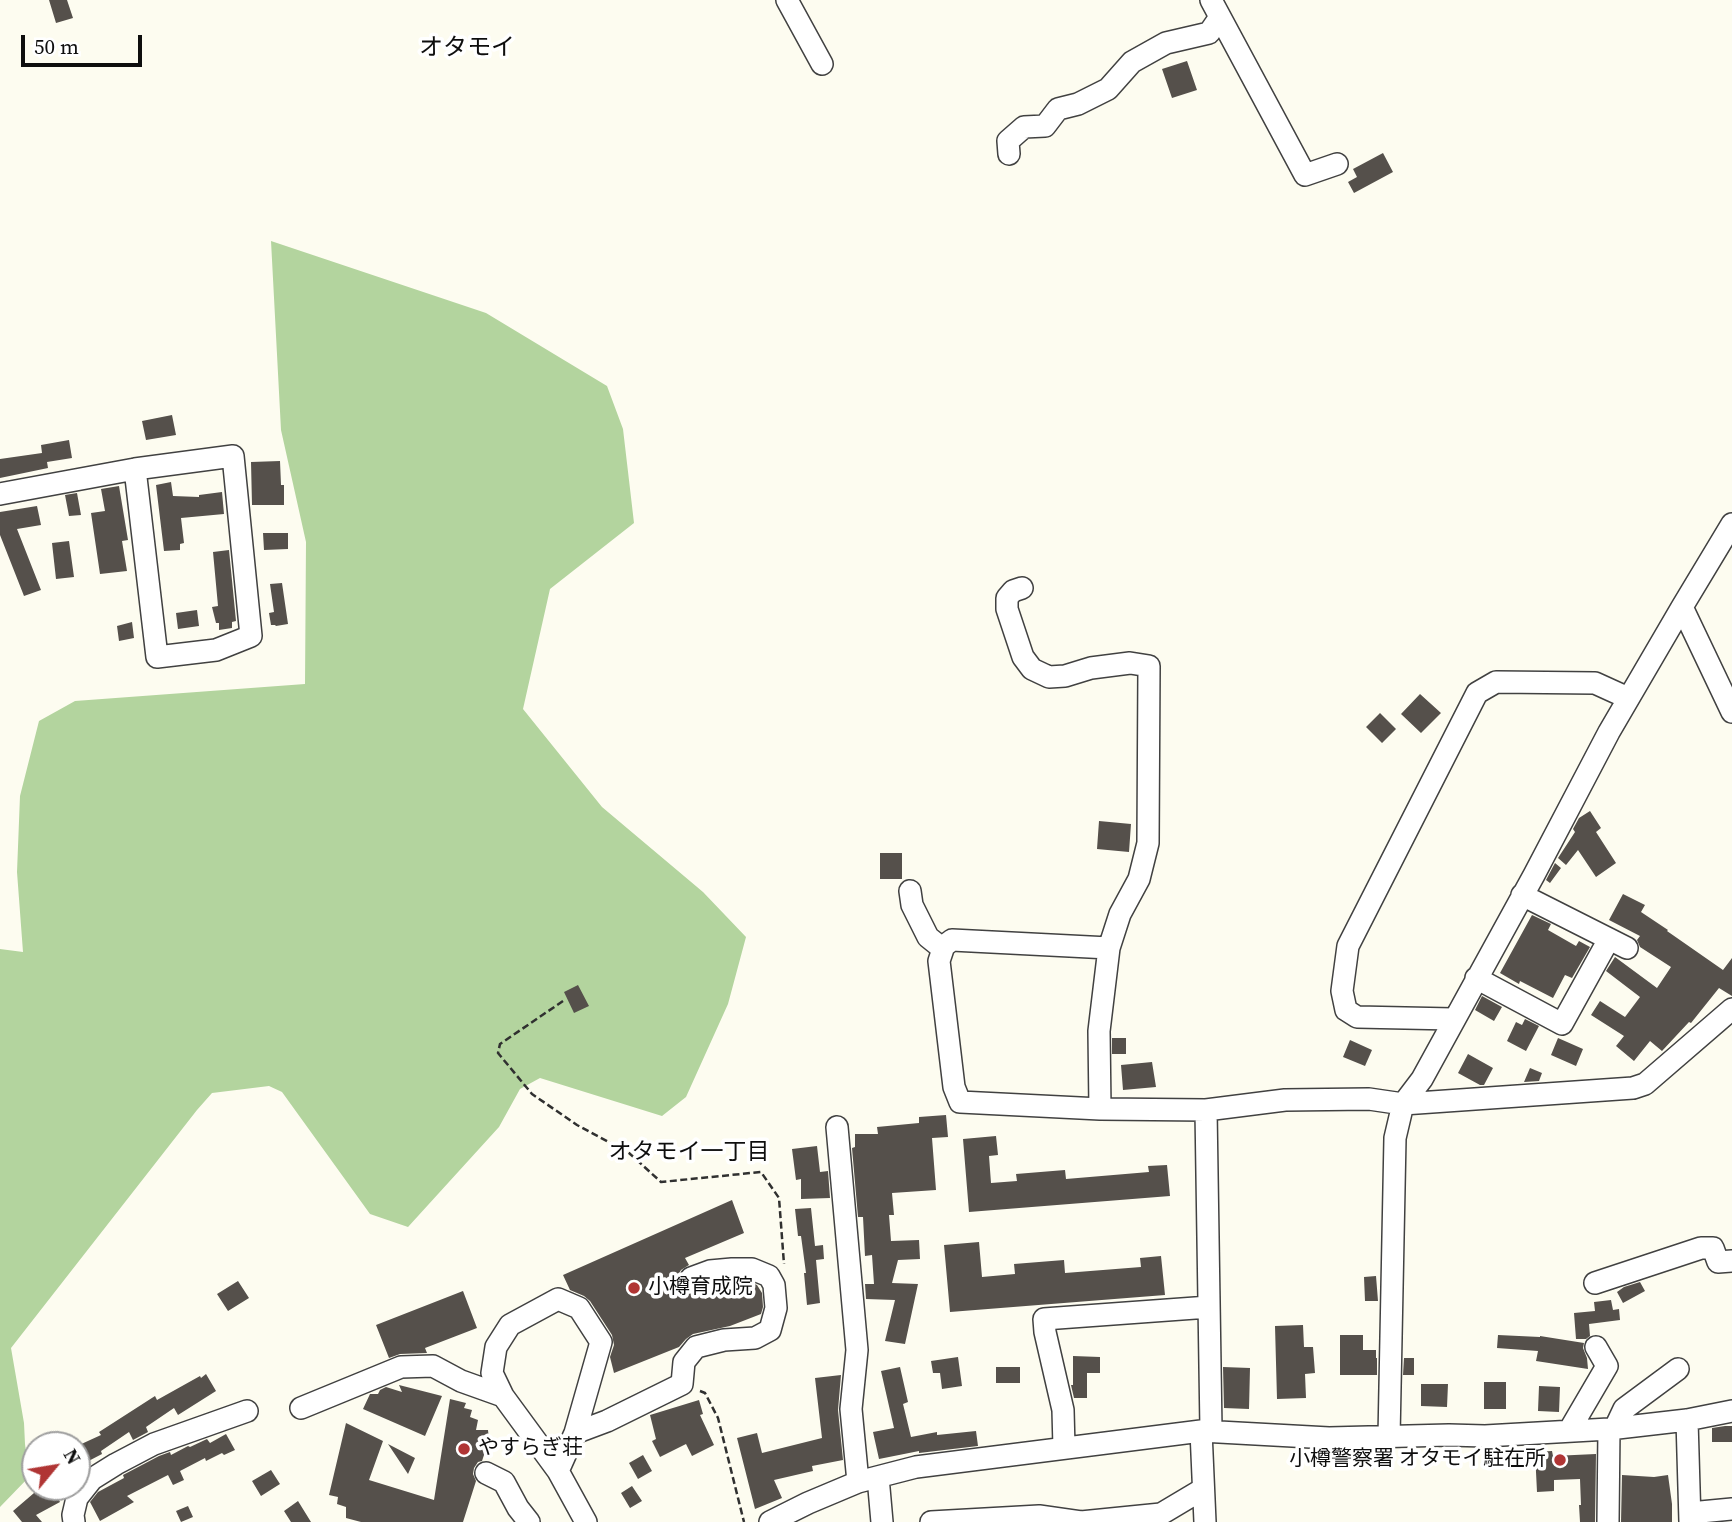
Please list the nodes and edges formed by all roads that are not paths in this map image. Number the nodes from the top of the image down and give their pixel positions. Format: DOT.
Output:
graph roads {
  1 [pos="788,0"];
  2 [pos="1215,8"];
  3 [pos="821,64"];
  4 [pos="1009,154"];
  5 [pos="1337,164"];
  6 [pos="135,469"];
  7 [pos="0,494"];
  8 [pos="1732,524"];
  9 [pos="1021,588"];
  10 [pos="1682,607"];
  11 [pos="1629,698"];
  12 [pos="1732,712"];
  13 [pos="910,891"];
  14 [pos="1522,895"];
  15 [pos="1110,948"];
  16 [pos="943,949"];
  17 [pos="1476,978"];
  18 [pos="1732,1009"];
  19 [pos="1453,1019"];
  20 [pos="1403,1104"];
  21 [pos="1100,1108"];
  22 [pos="1206,1110"];
  23 [pos="837,1126"];
  24 [pos="1732,1261"];
  25 [pos="691,1278"];
  26 [pos="1595,1283"];
  27 [pos="1209,1307"];
  28 [pos="1596,1347"];
  29 [pos="1678,1369"];
  30 [pos="503,1396"];
  31 [pos="301,1408"];
  32 [pos="247,1411"];
  33 [pos="1732,1411"];
  34 [pos="1687,1420"];
  35 [pos="1612,1429"];
  36 [pos="1206,1430"];
  37 [pos="1569,1432"];
  38 [pos="575,1433"];
  39 [pos="1389,1437"];
  40 [pos="1064,1448"];
  41 [pos="558,1471"];
  42 [pos="486,1473"];
  43 [pos="868,1480"];
  44 [pos="1203,1489"];
  45 [pos="1732,1510"];
  46 [pos="810,1512"];
  47 [pos="1690,1518"];
  48 [pos="71,1520"];
  49 [pos="584,1521"];
  50 [pos="529,1522"];
  51 [pos="770,1522"];
  52 [pos="882,1522"];
  53 [pos="931,1522"];
  54 [pos="1205,1522"];
  55 [pos="1608,1522"];
  1 -- 3 [label="street"];
  2 -- 4 [label="street"];
  2 -- 5 [label="street"];
  6 -- 6 [label="street"];
  6 -- 7 [label="street"];
  8 -- 10 [label="street"];
  9 -- 15 [label="street"];
  10 -- 11 [label="street"];
  10 -- 12 [label="street"];
  11 -- 14 [label="street"];
  11 -- 19 [label="street"];
  13 -- 16 [label="street"];
  14 -- 17 [label="street"];
  14 -- 17 [label="street"];
  15 -- 16 [label="street"];
  15 -- 21 [label="street"];
  16 -- 21 [label="street"];
  17 -- 19 [label="street"];
  18 -- 20 [label="street"];
  19 -- 20 [label="street"];
  20 -- 22 [label="street"];
  20 -- 39 [label="street"];
  21 -- 22 [label="street"];
  22 -- 27 [label="street"];
  23 -- 43 [label="street"];
  24 -- 26 [label="street"];
  25 -- 38 [label="street"];
  27 -- 36 [label="street"];
  27 -- 40 [label="street"];
  28 -- 37 [label="street"];
  29 -- 35 [label="street"];
  30 -- 31 [label="street"];
  30 -- 38 [label="street"];
  30 -- 41 [label="street"];
  32 -- 48 [label="street"];
  33 -- 34 [label="street"];
  34 -- 35 [label="street"];
  34 -- 47 [label="street"];
  35 -- 37 [label="street"];
  35 -- 55 [label="street"];
  36 -- 39 [label="street"];
  36 -- 40 [label="street"];
  36 -- 44 [label="street"];
  37 -- 39 [label="street"];
  38 -- 41 [label="street"];
  40 -- 43 [label="street"];
  41 -- 49 [label="street"];
  42 -- 50 [label="street"];
  43 -- 46 [label="street"];
  43 -- 52 [label="street"];
  44 -- 53 [label="street"];
  44 -- 54 [label="street"];
  45 -- 47 [label="street"];
  46 -- 51 [label="street"];
}
